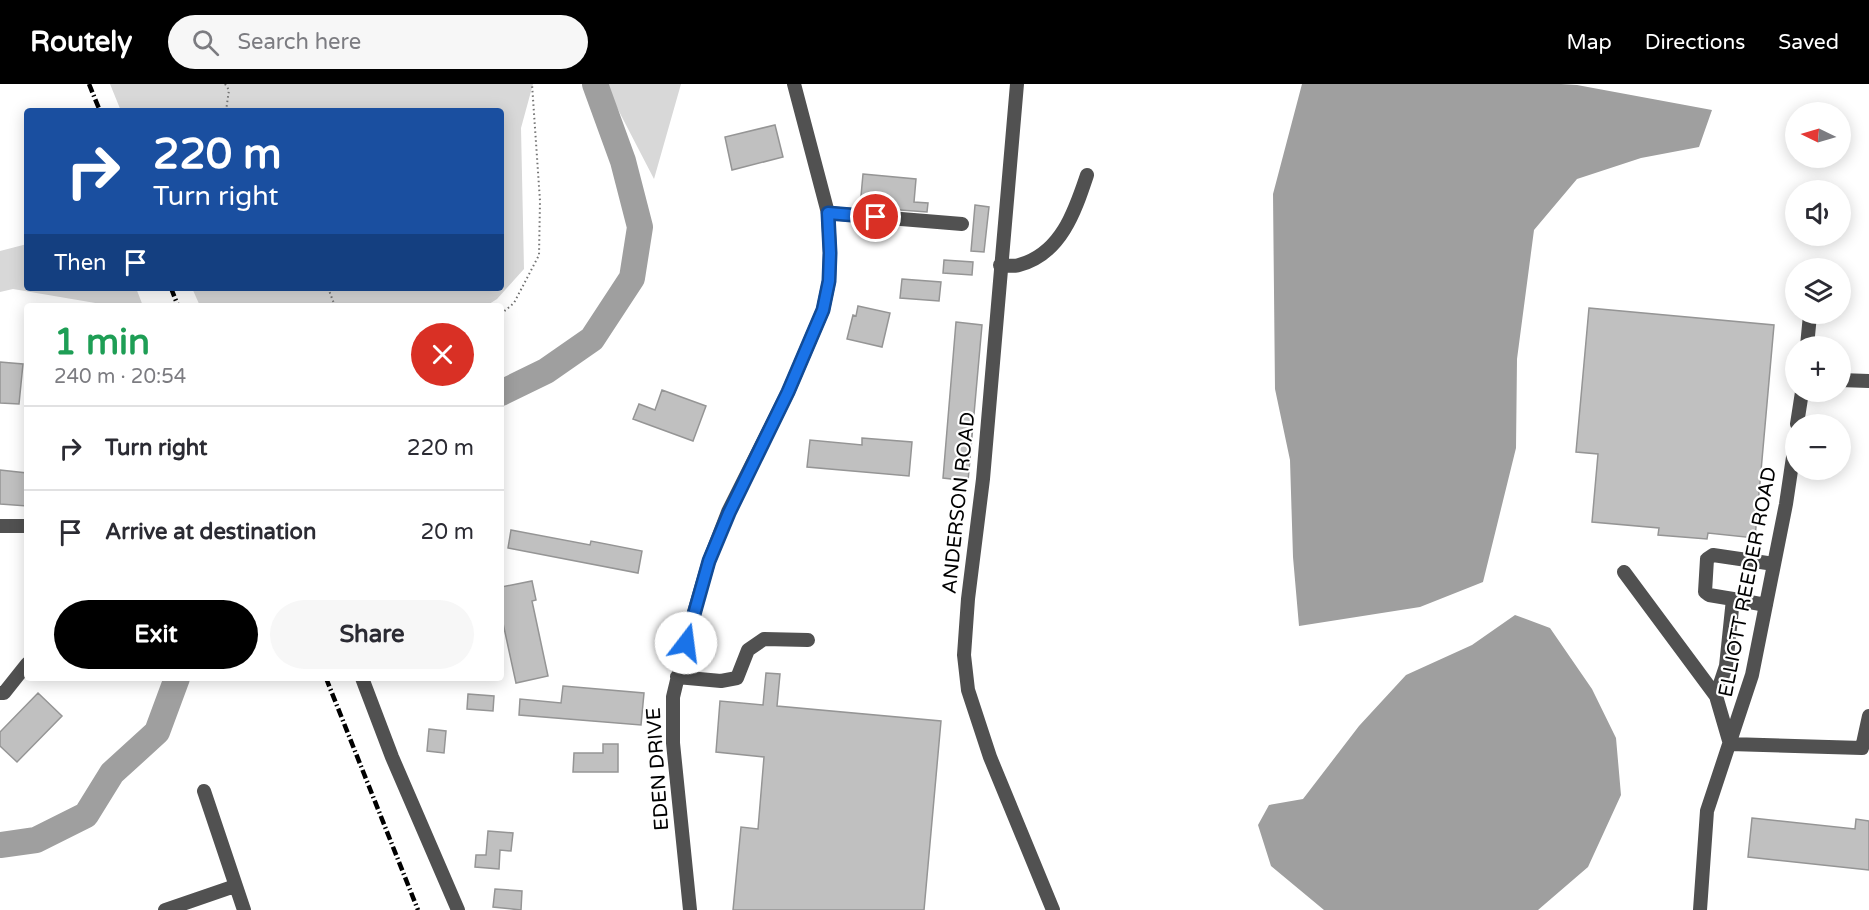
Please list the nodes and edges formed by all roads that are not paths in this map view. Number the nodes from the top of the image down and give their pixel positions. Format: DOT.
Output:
graph roads {
  1 [pos="794,84"];
  2 [pos="1017,84"];
  3 [pos="1088,175"];
  4 [pos="828,213"];
  5 [pos="962,224"];
  6 [pos="1000,265"];
  7 [pos="1851,380"];
  8 [pos="1869,381"];
  9 [pos="1790,480"];
  10 [pos="0,526"];
  11 [pos="24,526"];
  12 [pos="1774,564"];
  13 [pos="1624,572"];
  14 [pos="1733,599"];
  15 [pos="1766,605"];
  16 [pos="808,640"];
  17 [pos="24,668"];
  18 [pos="677,677"];
  19 [pos="363,681"];
  20 [pos="0,693"];
  21 [pos="1716,696"];
  22 [pos="1869,716"];
  23 [pos="1730,744"];
  24 [pos="1866,749"];
  25 [pos="204,791"];
  26 [pos="235,886"];
  27 [pos="165,910"];
  28 [pos="244,910"];
  29 [pos="458,910"];
  30 [pos="690,910"];
  31 [pos="1053,910"];
  32 [pos="1700,910"];
  1 -- 4 [label="street, EDEN DRIVE"];
  2 -- 6 [label="street, ANDERSON ROAD"];
  3 -- 6 [label="street"];
  4 -- 5 [label="street"];
  4 -- 18 [label="street, EDEN DRIVE"];
  6 -- 31 [label="street, ANDERSON ROAD"];
  7 -- 8 [label="street"];
  9 -- 12 [label="street, ELLIOTT REEDER ROAD"];
  10 -- 11 [label="street"];
  12 -- 14 [label="street"];
  12 -- 15 [label="street, ELLIOTT REEDER ROAD"];
  13 -- 21 [label="street"];
  14 -- 15 [label="street"];
  14 -- 21 [label="street"];
  15 -- 23 [label="street, ELLIOTT REEDER ROAD"];
  16 -- 18 [label="street"];
  17 -- 20 [label="street"];
  18 -- 30 [label="street, EDEN DRIVE"];
  19 -- 29 [label="street"];
  21 -- 23 [label="street"];
  22 -- 24 [label="street"];
  23 -- 24 [label="street"];
  23 -- 32 [label="street, ELLIOTT REEDER ROAD"];
  25 -- 26 [label="street"];
  26 -- 27 [label="street"];
  26 -- 28 [label="street"];
}
